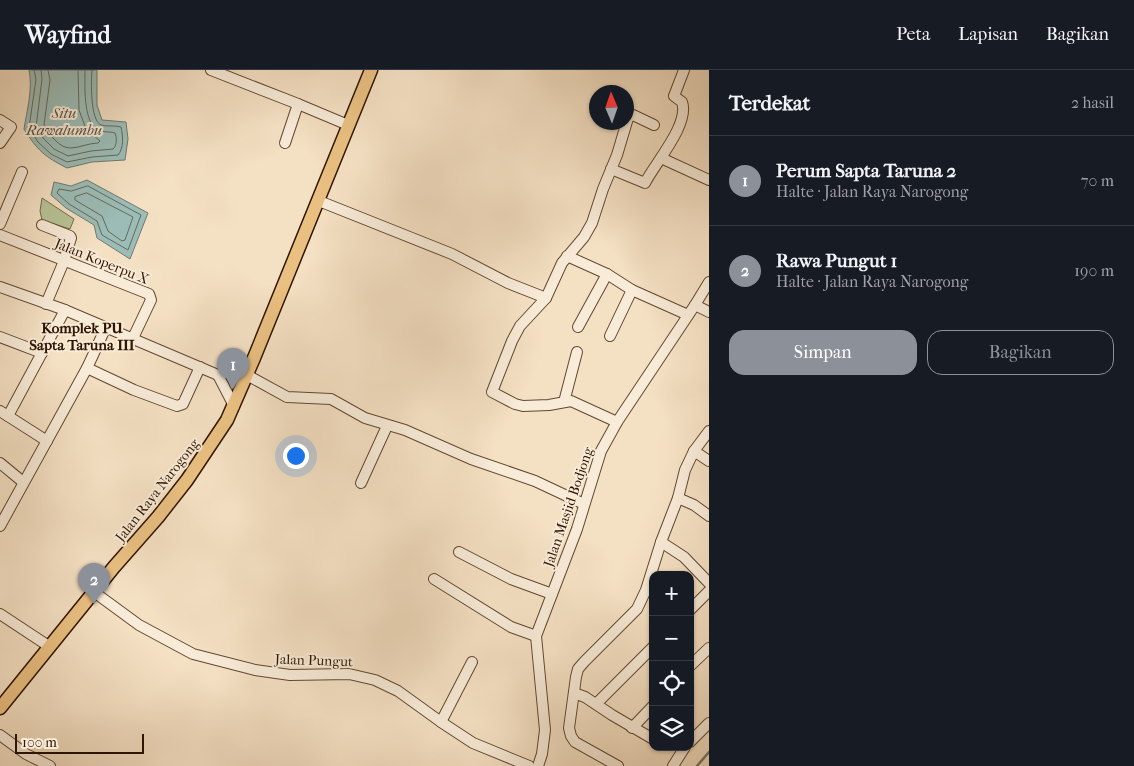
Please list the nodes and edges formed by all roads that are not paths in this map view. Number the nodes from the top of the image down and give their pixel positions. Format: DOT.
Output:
graph roads {
  1 [pos="211,70"];
  2 [pos="371,70"];
  3 [pos="684,70"];
  4 [pos="298,104"];
  5 [pos="0,120"];
  6 [pos="348,125"];
  7 [pos="654,125"];
  8 [pos="0,143"];
  9 [pos="285,143"];
  10 [pos="661,158"];
  11 [pos="611,169"];
  12 [pos="22,172"];
  13 [pos="709,180"];
  14 [pos="319,201"];
  15 [pos="0,224"];
  16 [pos="42,225"];
  17 [pos="0,234"];
  18 [pos="568,256"];
  19 [pos="64,261"];
  20 [pos="607,274"];
  21 [pos="709,282"];
  22 [pos="0,287"];
  23 [pos="632,290"];
  24 [pos="546,298"];
  25 [pos="46,304"];
  26 [pos="695,305"];
  27 [pos="65,310"];
  28 [pos="709,312"];
  29 [pos="688,315"];
  30 [pos="106,327"];
  31 [pos="578,327"];
  32 [pos="610,336"];
  33 [pos="0,337"];
  34 [pos="133,338"];
  35 [pos="577,352"];
  36 [pos="42,353"];
  37 [pos="87,368"];
  38 [pos="200,368"];
  39 [pos="249,370"];
  40 [pos="218,375"];
  41 [pos="564,402"];
  42 [pos="234,406"];
  43 [pos="4,414"];
  44 [pos="617,422"];
  45 [pos="387,426"];
  46 [pos="709,431"];
  47 [pos="47,441"];
  48 [pos="694,450"];
  49 [pos="709,461"];
  50 [pos="0,463"];
  51 [pos="23,482"];
  52 [pos="361,483"];
  53 [pos="678,498"];
  54 [pos="584,504"];
  55 [pos="709,516"];
  56 [pos="2,519"];
  57 [pos="661,542"];
  58 [pos="459,552"];
  59 [pos="694,568"];
  60 [pos="693,571"];
  61 [pos="434,579"];
  62 [pos="709,583"];
  63 [pos="709,591"];
  64 [pos="94,592"];
  65 [pos="552,594"];
  66 [pos="694,606"];
  67 [pos="0,614"];
  68 [pos="536,636"];
  69 [pos="50,647"];
  70 [pos="709,648"];
  71 [pos="649,651"];
  72 [pos="472,662"];
  73 [pos="694,662"];
  74 [pos="574,693"];
  75 [pos="596,704"];
  76 [pos="0,708"];
  77 [pos="649,710"];
  78 [pos="441,722"];
  79 [pos="709,723"];
  80 [pos="632,728"];
  81 [pos="0,735"];
  82 [pos="649,737"];
  83 [pos="694,738"];
  84 [pos="678,751"];
  85 [pos="50,766"];
  86 [pos="529,766"];
  87 [pos="538,766"];
  88 [pos="618,766"];
  89 [pos="672,766"];
  1 -- 4 [label="street"];
  2 -- 6 [label="main road, Jalan Raya Narogong"];
  3 -- 10 [label="street"];
  4 -- 6 [label="street"];
  4 -- 9 [label="street"];
  5 -- 8 [label="street"];
  6 -- 14 [label="main road, Jalan Raya Narogong"];
  7 -- 11 [label="street"];
  10 -- 11 [label="street"];
  10 -- 13 [label="street"];
  11 -- 18 [label="street"];
  12 -- 15 [label="street"];
  14 -- 24 [label="street"];
  14 -- 39 [label="main road, Jalan Raya Narogong"];
  16 -- 19 [label="street"];
  17 -- 19 [label="street, Jalan Koperpu X"];
  18 -- 20 [label="street"];
  18 -- 24 [label="street"];
  19 -- 25 [label="street"];
  19 -- 34 [label="street, Jalan Koperpu X"];
  20 -- 23 [label="street"];
  20 -- 31 [label="street"];
  21 -- 26 [label="street, Jalan Masjid Bodjong"];
  22 -- 25 [label="street"];
  23 -- 29 [label="street"];
  23 -- 32 [label="street"];
  24 -- 41 [label="street"];
  25 -- 27 [label="street"];
  26 -- 28 [label="street"];
  26 -- 29 [label="street, Jalan Masjid Bodjong"];
  27 -- 30 [label="street"];
  27 -- 36 [label="street"];
  29 -- 44 [label="street, Jalan Masjid Bodjong"];
  30 -- 34 [label="street"];
  30 -- 37 [label="street"];
  33 -- 36 [label="street"];
  34 -- 38 [label="street"];
  35 -- 41 [label="street"];
  36 -- 43 [label="street"];
  37 -- 38 [label="street"];
  37 -- 47 [label="street"];
  38 -- 40 [label="street"];
  39 -- 40 [label="street"];
  39 -- 42 [label="main road, Jalan Raya Narogong"];
  39 -- 45 [label="street"];
  40 -- 42 [label="street"];
  41 -- 44 [label="street"];
  42 -- 64 [label="main road, Jalan Raya Narogong"];
  43 -- 47 [label="street"];
  44 -- 54 [label="street, Jalan Masjid Bodjong"];
  45 -- 52 [label="street"];
  45 -- 54 [label="street"];
  46 -- 48 [label="street"];
  47 -- 51 [label="street"];
  48 -- 49 [label="street"];
  48 -- 53 [label="street"];
  50 -- 51 [label="street"];
  51 -- 56 [label="street"];
  53 -- 55 [label="street"];
  53 -- 57 [label="street"];
  54 -- 65 [label="street, Jalan Masjid Bodjong"];
  57 -- 59 [label="street"];
  57 -- 74 [label="street"];
  58 -- 65 [label="street"];
  59 -- 60 [label="street"];
  59 -- 62 [label="street"];
  61 -- 68 [label="street"];
  63 -- 66 [label="street"];
  64 -- 69 [label="main road, Jalan Raya Narogong"];
  64 -- 78 [label="street, Jalan Pungut"];
  65 -- 68 [label="street, Jalan Masjid Bodjong"];
  67 -- 69 [label="street"];
  68 -- 87 [label="street, Jalan Masjid Bodjong"];
  69 -- 76 [label="main road, Jalan Raya Narogong"];
  70 -- 73 [label="street"];
  71 -- 75 [label="street"];
  72 -- 78 [label="street"];
  74 -- 75 [label="street"];
  74 -- 88 [label="street"];
  75 -- 80 [label="street"];
  77 -- 80 [label="street"];
  78 -- 86 [label="street, Jalan Pungut"];
  79 -- 83 [label="street"];
  80 -- 82 [label="street"];
  81 -- 85 [label="street"];
  84 -- 89 [label="street"];
}
